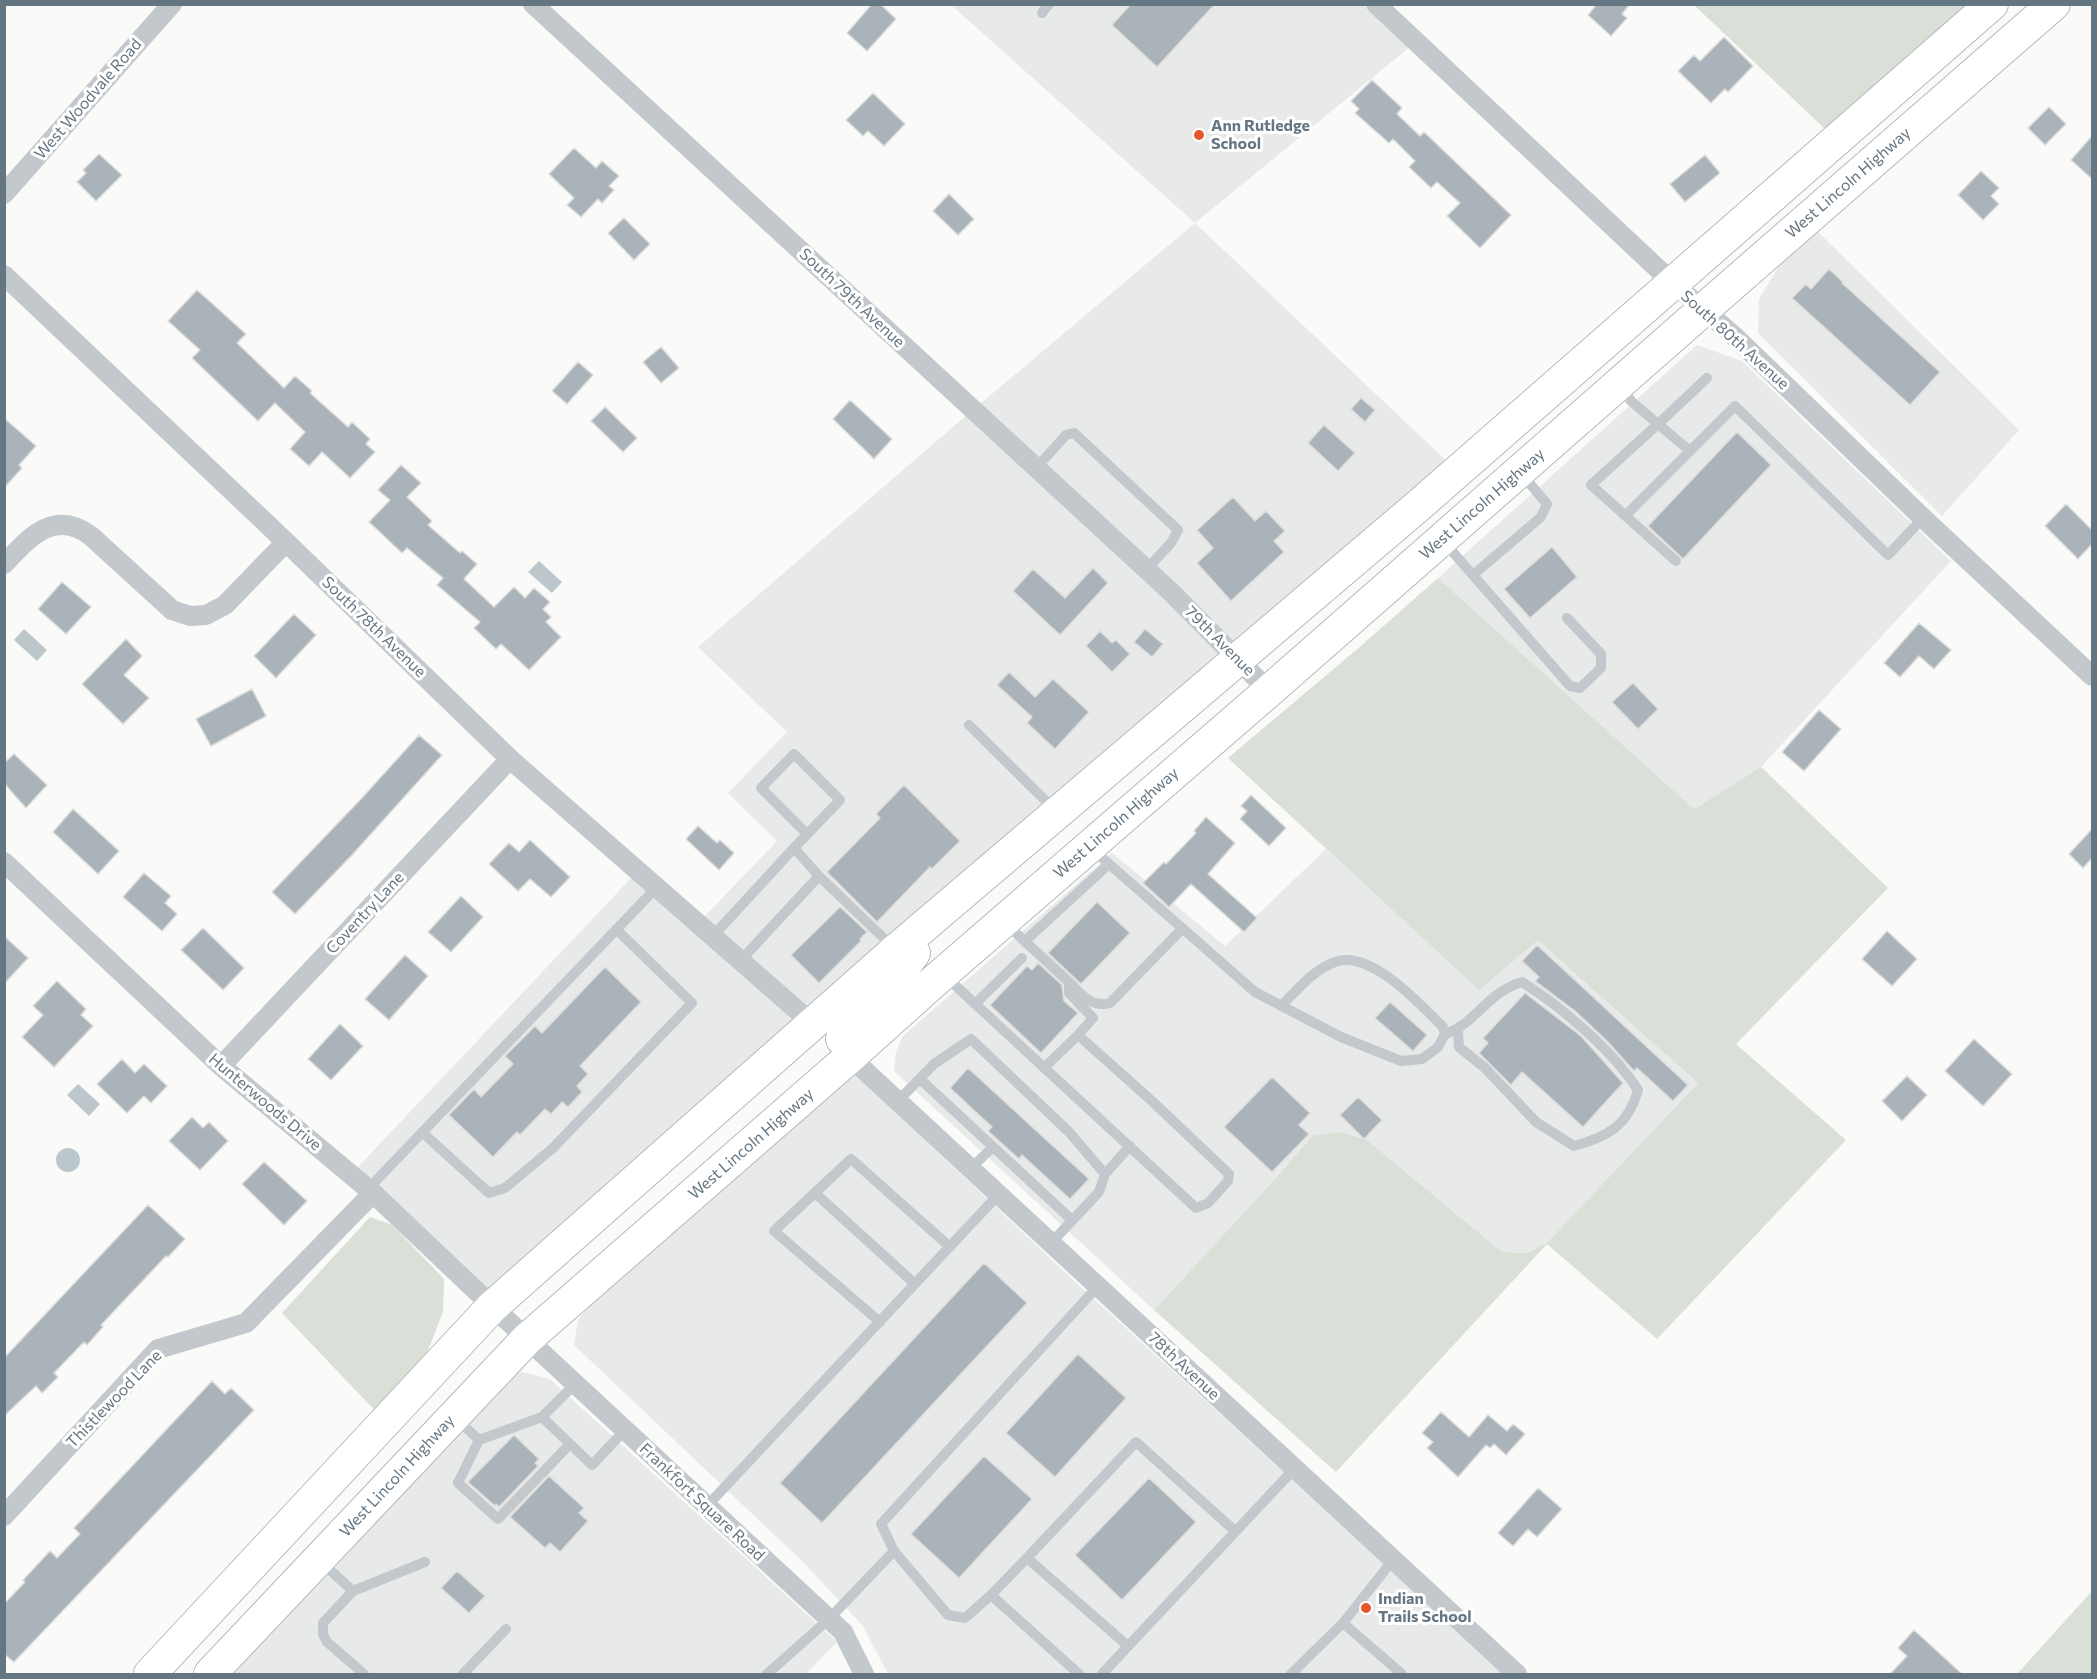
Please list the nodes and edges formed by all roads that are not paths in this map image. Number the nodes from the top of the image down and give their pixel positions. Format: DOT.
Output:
graph roads {
  1 [pos="172,4"];
  2 [pos="533,4"];
  3 [pos="1376,4"];
  4 [pos="2054,4"];
  5 [pos="1985,7"];
  6 [pos="4,194"];
  7 [pos="4,275"];
  8 [pos="1674,284"];
  9 [pos="1703,310"];
  10 [pos="1707,378"];
  11 [pos="1619,383"];
  12 [pos="1658,424"];
  13 [pos="1690,451"];
  14 [pos="1036,468"];
  15 [pos="1519,471"];
  16 [pos="1625,516"];
  17 [pos="1923,518"];
  18 [pos="1442,539"];
  19 [pos="286,542"];
  20 [pos="1676,561"];
  21 [pos="4,564"];
  22 [pos="1146,570"];
  23 [pos="1473,575"];
  24 [pos="1171,592"];
  25 [pos="1567,618"];
  26 [pos="1239,660"];
  27 [pos="2092,676"];
  28 [pos="1269,691"];
  29 [pos="969,725"];
  30 [pos="510,759"];
  31 [pos="1058,813"];
  32 [pos="807,834"];
  33 [pos="794,848"];
  34 [pos="1099,855"];
  35 [pos="4,862"];
  36 [pos="819,876"];
  37 [pos="657,886"];
  38 [pos="951,904"];
  39 [pos="1183,928"];
  40 [pos="616,929"];
  41 [pos="1014,931"];
  42 [pos="713,936"];
  43 [pos="896,950"];
  44 [pos="1022,957"];
  45 [pos="746,965"];
  46 [pos="942,974"];
  47 [pos="1069,982"];
  48 [pos="975,1004"];
  49 [pos="1281,1006"];
  50 [pos="814,1025"];
  51 [pos="1458,1030"];
  52 [pos="1444,1034"];
  53 [pos="1078,1035"];
  54 [pos="850,1057"];
  55 [pos="220,1066"];
  56 [pos="1044,1068"];
  57 [pos="920,1078"];
  58 [pos="898,1101"];
  59 [pos="422,1132"];
  60 [pos="1130,1146"];
  61 [pos="993,1147"];
  62 [pos="971,1168"];
  63 [pos="1106,1174"];
  64 [pos="370,1191"];
  65 [pos="815,1193"];
  66 [pos="999,1194"];
  67 [pos="1072,1220"];
  68 [pos="1052,1243"];
  69 [pos="950,1247"];
  70 [pos="915,1284"];
  71 [pos="1098,1286"];
  72 [pos="492,1307"];
  73 [pos="880,1322"];
  74 [pos="527,1339"];
  75 [pos="575,1384"];
  76 [pos="454,1417"];
  77 [pos="542,1417"];
  78 [pos="625,1431"];
  79 [pos="479,1440"];
  80 [pos="570,1444"];
  81 [pos="1295,1468"];
  82 [pos="707,1506"];
  83 [pos="4,1516"];
  84 [pos="1236,1531"];
  85 [pos="894,1551"];
  86 [pos="1027,1558"];
  87 [pos="318,1559"];
  88 [pos="1393,1560"];
  89 [pos="425,1562"];
  90 [pos="353,1591"];
  91 [pos="991,1595"];
  92 [pos="829,1619"];
  93 [pos="1343,1623"];
  94 [pos="506,1629"];
  95 [pos="1128,1646"];
  96 [pos="150,1674"];
  97 [pos="210,1674"];
  98 [pos="364,1674"];
  99 [pos="463,1674"];
  100 [pos="767,1674"];
  101 [pos="864,1674"];
  102 [pos="1079,1674"];
  103 [pos="1102,1674"];
  104 [pos="1291,1674"];
  105 [pos="1402,1674"];
  106 [pos="1518,1674"];
  1 -- 6 [label="street, West Woodvale Road"];
  2 -- 14 [label="street, South 79th Avenue"];
  3 -- 8 [label="street, South 80th Avenue"];
  4 -- 9 [label="main road, West Lincoln Highway"];
  5 -- 8 [label="main road"];
  7 -- 19 [label="street, South 78th Avenue"];
  8 -- 9 [label="street, South 80th Avenue"];
  8 -- 26 [label="main road"];
  9 -- 11 [label="main road, West Lincoln Highway"];
  9 -- 17 [label="street, South 80th Avenue"];
  10 -- 12 [label="lane"];
  11 -- 12 [label="lane"];
  11 -- 15 [label="main road, West Lincoln Highway"];
  12 -- 13 [label="lane"];
  12 -- 16 [label="lane"];
  13 -- 16 [label="lane"];
  13 -- 17 [label="lane"];
  14 -- 22 [label="street, South 79th Avenue"];
  14 -- 22 [label="lane"];
  15 -- 18 [label="main road, West Lincoln Highway"];
  15 -- 23 [label="lane"];
  16 -- 20 [label="lane"];
  17 -- 27 [label="street, South 80th Avenue"];
  18 -- 23 [label="lane"];
  18 -- 28 [label="main road, West Lincoln Highway"];
  19 -- 21 [label="street"];
  19 -- 30 [label="street, South 78th Avenue"];
  22 -- 24 [label="street, South 79th Avenue"];
  23 -- 25 [label="lane"];
  24 -- 26 [label="street, 79th Avenue"];
  26 -- 28 [label="street, 79th Avenue"];
  26 -- 31 [label="main road"];
  28 -- 34 [label="main road, West Lincoln Highway"];
  29 -- 31 [label="lane"];
  30 -- 37 [label="street, South 78th Avenue"];
  30 -- 55 [label="street, Coventry Lane"];
  31 -- 38 [label="main road"];
  32 -- 32 [label="lane"];
  32 -- 33 [label="lane"];
  33 -- 36 [label="lane"];
  33 -- 42 [label="lane"];
  34 -- 39 [label="lane"];
  34 -- 41 [label="main road, West Lincoln Highway"];
  35 -- 55 [label="street, Hunterwoods Drive"];
  36 -- 43 [label="lane"];
  36 -- 45 [label="lane"];
  37 -- 40 [label="lane"];
  37 -- 42 [label="street, South 78th Avenue"];
  38 -- 43 [label="main road"];
  38 -- 54 [label="main road"];
  39 -- 47 [label="lane"];
  39 -- 49 [label="lane"];
  40 -- 59 [label="lane"];
  40 -- 59 [label="lane"];
  41 -- 46 [label="main road, West Lincoln Highway"];
  41 -- 47 [label="lane"];
  42 -- 45 [label="street, South 78th Avenue"];
  43 -- 50 [label="main road"];
  44 -- 48 [label="lane"];
  45 -- 50 [label="street"];
  46 -- 48 [label="lane"];
  46 -- 54 [label="main road, West Lincoln Highway"];
  47 -- 53 [label="lane"];
  48 -- 56 [label="lane"];
  49 -- 52 [label="lane"];
  49 -- 52 [label="lane"];
  50 -- 72 [label="main road"];
  51 -- 51 [label="lane"];
  51 -- 52 [label="lane"];
  53 -- 56 [label="lane"];
  53 -- 60 [label="lane"];
  54 -- 58 [label="street, 78th Avenue"];
  54 -- 74 [label="main road, West Lincoln Highway"];
  55 -- 64 [label="street, Hunterwoods Drive"];
  56 -- 60 [label="lane"];
  57 -- 58 [label="lane"];
  57 -- 61 [label="lane"];
  57 -- 63 [label="lane"];
  58 -- 62 [label="street, 78th Avenue"];
  59 -- 64 [label="lane"];
  60 -- 63 [label="lane"];
  61 -- 62 [label="lane"];
  61 -- 67 [label="lane"];
  62 -- 66 [label="street, 78th Avenue"];
  63 -- 67 [label="lane"];
  64 -- 72 [label="street, Hunterwoods Drive"];
  64 -- 83 [label="street, Thistlewood Lane"];
  65 -- 69 [label="lane"];
  65 -- 70 [label="lane"];
  65 -- 73 [label="lane"];
  66 -- 68 [label="street, 78th Avenue"];
  66 -- 69 [label="lane"];
  67 -- 68 [label="lane"];
  68 -- 71 [label="street, 78th Avenue"];
  69 -- 70 [label="lane"];
  70 -- 73 [label="lane"];
  71 -- 81 [label="street, 78th Avenue"];
  71 -- 85 [label="lane"];
  72 -- 74 [label="street, Hunterwoods Drive"];
  72 -- 96 [label="main road"];
  73 -- 82 [label="lane"];
  74 -- 75 [label="street, Frankfort Square Road"];
  74 -- 76 [label="main road, West Lincoln Highway"];
  75 -- 77 [label="lane"];
  75 -- 78 [label="street, Frankfort Square Road"];
  76 -- 79 [label="lane"];
  76 -- 87 [label="main road, West Lincoln Highway"];
  77 -- 79 [label="lane"];
  77 -- 80 [label="lane"];
  78 -- 80 [label="lane"];
  78 -- 82 [label="street, Frankfort Square Road"];
  79 -- 80 [label="lane"];
  81 -- 84 [label="lane"];
  81 -- 88 [label="street, 78th Avenue"];
  82 -- 92 [label="street, Frankfort Square Road"];
  84 -- 86 [label="lane"];
  84 -- 95 [label="lane"];
  85 -- 91 [label="lane"];
  85 -- 92 [label="lane"];
  86 -- 91 [label="lane"];
  86 -- 95 [label="lane"];
  87 -- 90 [label="lane"];
  87 -- 97 [label="main road, West Lincoln Highway"];
  88 -- 93 [label="lane"];
  88 -- 106 [label="street, 78th Avenue"];
  89 -- 90 [label="lane"];
  90 -- 98 [label="lane"];
  91 -- 102 [label="lane"];
  92 -- 100 [label="lane"];
  92 -- 101 [label="street, Frankfort Square Road"];
  93 -- 104 [label="lane"];
  93 -- 105 [label="lane"];
  94 -- 99 [label="lane"];
  95 -- 103 [label="lane"];
}
